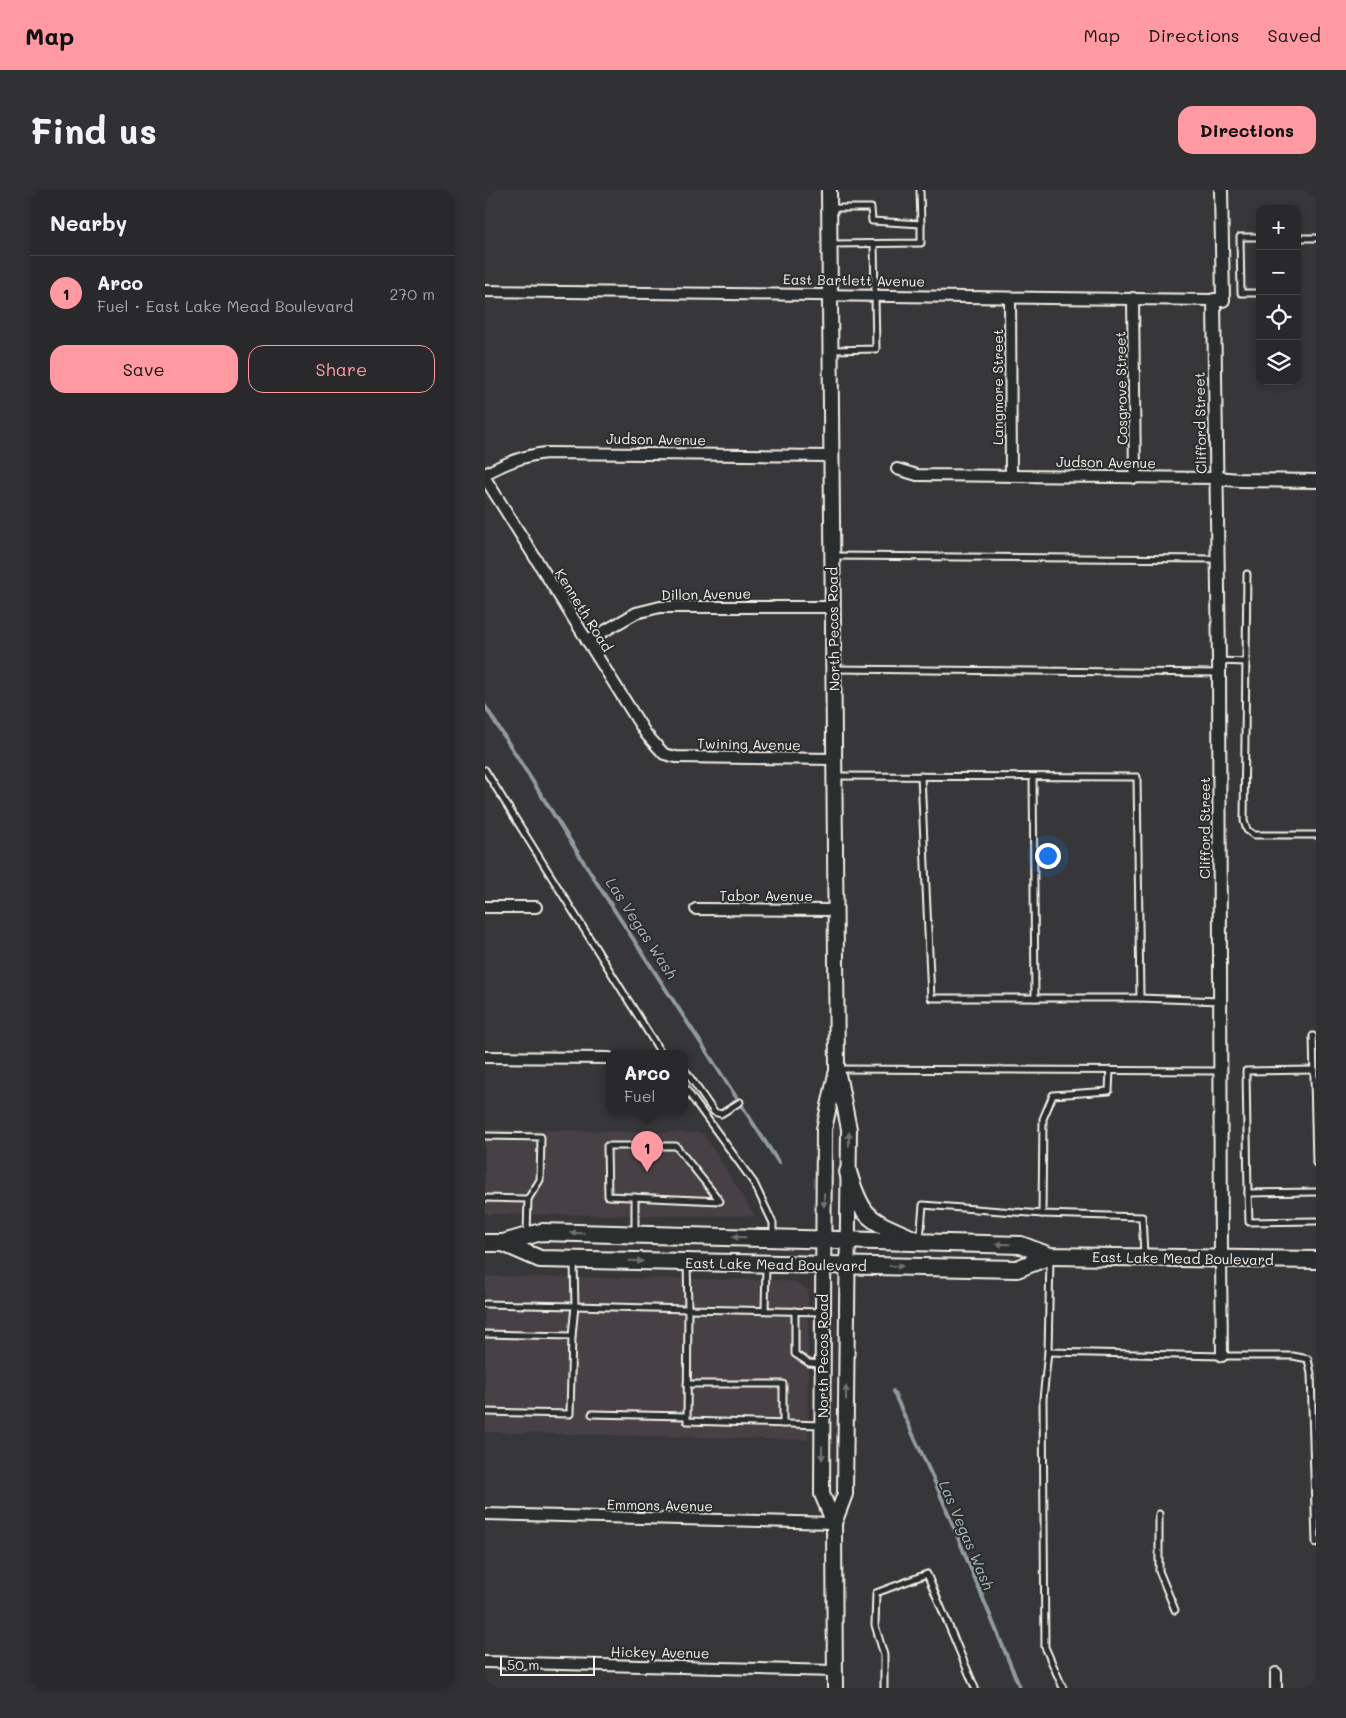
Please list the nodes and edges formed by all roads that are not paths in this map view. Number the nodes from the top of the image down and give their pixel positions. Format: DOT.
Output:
graph roads {
  1 [pos="829,190"];
  2 [pos="920,190"];
  3 [pos="1221,190"];
  4 [pos="829,208"];
  5 [pos="921,224"];
  6 [pos="1256,237"];
  7 [pos="1301,238"];
  8 [pos="1316,238"];
  9 [pos="829,244"];
  10 [pos="873,244"];
  11 [pos="485,291"];
  12 [pos="1256,293"];
  13 [pos="830,295"];
  14 [pos="875,296"];
  15 [pos="1010,298"];
  16 [pos="1133,298"];
  17 [pos="1219,300"];
  18 [pos="830,350"];
  19 [pos="831,456"];
  20 [pos="897,469"];
  21 [pos="485,474"];
  22 [pos="1011,476"];
  23 [pos="485,478"];
  24 [pos="1135,478"];
  25 [pos="1217,478"];
  26 [pos="1316,481"];
  27 [pos="832,556"];
  28 [pos="1217,560"];
  29 [pos="1247,574"];
  30 [pos="833,607"];
  31 [pos="587,641"];
  32 [pos="1246,662"];
  33 [pos="1219,667"];
  34 [pos="833,669"];
  35 [pos="664,754"];
  36 [pos="834,759"];
  37 [pos="485,770"];
  38 [pos="834,776"];
  39 [pos="921,776"];
  40 [pos="1033,777"];
  41 [pos="1316,835"];
  42 [pos="485,907"];
  43 [pos="536,908"];
  44 [pos="696,908"];
  45 [pos="835,910"];
  46 [pos="1035,998"];
  47 [pos="1140,998"];
  48 [pos="1220,1001"];
  49 [pos="1313,1036"];
  50 [pos="659,1050"];
  51 [pos="485,1057"];
  52 [pos="606,1058"];
  53 [pos="837,1068"];
  54 [pos="1110,1070"];
  55 [pos="1314,1070"];
  56 [pos="1221,1071"];
  57 [pos="688,1074"];
  58 [pos="688,1092"];
  59 [pos="740,1102"];
  60 [pos="485,1136"];
  61 [pos="1316,1163"];
  62 [pos="848,1172"];
  63 [pos="1316,1192"];
  64 [pos="1248,1193"];
  65 [pos="635,1197"];
  66 [pos="485,1198"];
  67 [pos="528,1199"];
  68 [pos="1042,1214"];
  69 [pos="1316,1221"];
  70 [pos="635,1234"];
  71 [pos="527,1236"];
  72 [pos="773,1238"];
  73 [pos="823,1239"];
  74 [pos="848,1240"];
  75 [pos="920,1242"];
  76 [pos="485,1243"];
  77 [pos="503,1243"];
  78 [pos="1050,1256"];
  79 [pos="1144,1257"];
  80 [pos="1221,1258"];
  81 [pos="574,1260"];
  82 [pos="1316,1260"];
  83 [pos="687,1262"];
  84 [pos="766,1264"];
  85 [pos="822,1265"];
  86 [pos="847,1265"];
  87 [pos="485,1304"];
  88 [pos="575,1306"];
  89 [pos="688,1309"];
  90 [pos="765,1310"];
  91 [pos="795,1311"];
  92 [pos="822,1312"];
  93 [pos="485,1334"];
  94 [pos="572,1336"];
  95 [pos="1048,1352"];
  96 [pos="1222,1356"];
  97 [pos="822,1364"];
  98 [pos="687,1384"];
  99 [pos="485,1412"];
  100 [pos="592,1414"];
  101 [pos="687,1416"];
  102 [pos="783,1424"];
  103 [pos="822,1425"];
  104 [pos="485,1514"];
  105 [pos="1159,1514"];
  106 [pos="834,1523"];
  107 [pos="1316,1544"];
  108 [pos="1175,1610"];
  109 [pos="485,1662"];
  110 [pos="835,1671"];
  111 [pos="1276,1673"];
  112 [pos="835,1688"];
  113 [pos="884,1688"];
  114 [pos="975,1688"];
  115 [pos="1063,1688"];
  116 [pos="1276,1688"];
  1 -- 4 [label="main road, North Pecos Road"];
  2 -- 5 [label="lane"];
  3 -- 17 [label="street, Clifford Street"];
  4 -- 5 [label="lane"];
  4 -- 9 [label="main road, North Pecos Road"];
  5 -- 10 [label="lane"];
  6 -- 12 [label="lane"];
  7 -- 8 [label="lane"];
  9 -- 10 [label="lane"];
  9 -- 13 [label="main road, North Pecos Road"];
  10 -- 14 [label="lane"];
  11 -- 13 [label="street, East Bartlett Avenue"];
  13 -- 14 [label="street, East Bartlett Avenue"];
  13 -- 18 [label="main road, North Pecos Road"];
  14 -- 15 [label="street, East Bartlett Avenue"];
  14 -- 18 [label="lane"];
  15 -- 16 [label="street, East Bartlett Avenue"];
  15 -- 22 [label="street, Langmore Street"];
  16 -- 17 [label="street, East Bartlett Avenue"];
  16 -- 24 [label="street, Cosgrove Street"];
  17 -- 25 [label="street, Clifford Street"];
  18 -- 19 [label="main road, North Pecos Road"];
  19 -- 21 [label="street, Judson Avenue"];
  19 -- 27 [label="main road, North Pecos Road"];
  20 -- 22 [label="street, Judson Avenue"];
  22 -- 24 [label="street, Judson Avenue"];
  23 -- 31 [label="street, Kenneth Road"];
  24 -- 25 [label="street, Judson Avenue"];
  25 -- 26 [label="street, Judson Avenue"];
  25 -- 28 [label="street, Clifford Street"];
  27 -- 28 [label="lane"];
  27 -- 30 [label="main road, North Pecos Road"];
  28 -- 33 [label="street, Clifford Street"];
  29 -- 32 [label="lane"];
  30 -- 31 [label="street, Dillon Avenue"];
  30 -- 34 [label="main road, North Pecos Road"];
  31 -- 35 [label="street, Kenneth Road"];
  32 -- 33 [label="lane"];
  32 -- 41 [label="lane"];
  33 -- 34 [label="lane"];
  33 -- 48 [label="street, Clifford Street"];
  34 -- 36 [label="main road, North Pecos Road"];
  35 -- 36 [label="street, Twining Avenue"];
  36 -- 38 [label="main road, North Pecos Road"];
  37 -- 50 [label="lane"];
  38 -- 39 [label="lane"];
  38 -- 45 [label="main road, North Pecos Road"];
  39 -- 40 [label="lane"];
  39 -- 46 [label="lane"];
  40 -- 46 [label="lane"];
  40 -- 47 [label="lane"];
  42 -- 43 [label="street"];
  44 -- 45 [label="street, Tabor Avenue"];
  45 -- 53 [label="main road, North Pecos Road"];
  46 -- 47 [label="lane"];
  47 -- 48 [label="lane"];
  48 -- 56 [label="street, Clifford Street"];
  49 -- 55 [label="lane"];
  51 -- 52 [label="street"];
  53 -- 54 [label="lane"];
  62 -- 53 [label="main road, North Pecos Road, one-way"];
  53 -- 73 [label="main road, North Pecos Road, one-way"];
  54 -- 56 [label="lane"];
  54 -- 68 [label="lane"];
  55 -- 61 [label="lane"];
  55 -- 64 [label="lane"];
  56 -- 80 [label="street, Clifford Street"];
  57 -- 59 [label="lane"];
  58 -- 72 [label="lane"];
  60 -- 67 [label="lane"];
  62 -- 74 [label="main road, North Pecos Road"];
  62 -- 75 [label="main road"];
  63 -- 64 [label="lane"];
  64 -- 69 [label="lane"];
  65 -- 65 [label="lane"];
  65 -- 70 [label="lane"];
  66 -- 67 [label="lane"];
  67 -- 71 [label="lane"];
  68 -- 75 [label="lane"];
  68 -- 79 [label="lane"];
  70 -- 71 [label="main road, East Lake Mead Boulevard, one-way"];
  72 -- 70 [label="main road, East Lake Mead Boulevard, one-way"];
  71 -- 77 [label="main road, East Lake Mead Boulevard"];
  72 -- 73 [label="main road, East Lake Mead Boulevard"];
  73 -- 74 [label="main road, East Lake Mead Boulevard"];
  73 -- 85 [label="main road, North Pecos Road"];
  74 -- 75 [label="main road, East Lake Mead Boulevard"];
  74 -- 86 [label="main road, North Pecos Road"];
  78 -- 75 [label="main road, East Lake Mead Boulevard, one-way"];
  76 -- 77 [label="main road, East Lake Mead Boulevard"];
  77 -- 81 [label="main road, East Lake Mead Boulevard"];
  78 -- 79 [label="main road, East Lake Mead Boulevard"];
  86 -- 78 [label="main road, East Lake Mead Boulevard, one-way"];
  78 -- 95 [label="lane"];
  79 -- 80 [label="main road, East Lake Mead Boulevard"];
  80 -- 82 [label="main road, East Lake Mead Boulevard"];
  80 -- 96 [label="street, Clifford Street"];
  81 -- 83 [label="main road, East Lake Mead Boulevard, one-way"];
  81 -- 88 [label="lane"];
  83 -- 84 [label="main road, East Lake Mead Boulevard"];
  83 -- 89 [label="lane"];
  84 -- 85 [label="main road, East Lake Mead Boulevard"];
  84 -- 90 [label="lane"];
  85 -- 86 [label="main road, East Lake Mead Boulevard"];
  85 -- 92 [label="main road, North Pecos Road"];
  106 -- 86 [label="main road, North Pecos Road, one-way"];
  87 -- 88 [label="lane"];
  88 -- 89 [label="lane"];
  88 -- 94 [label="lane"];
  89 -- 90 [label="lane"];
  89 -- 98 [label="lane"];
  90 -- 91 [label="lane"];
  91 -- 92 [label="lane"];
  91 -- 97 [label="lane"];
  92 -- 97 [label="main road, North Pecos Road"];
  93 -- 94 [label="lane"];
  94 -- 99 [label="lane"];
  95 -- 96 [label="lane"];
  95 -- 115 [label="lane"];
  96 -- 107 [label="lane"];
  97 -- 103 [label="main road, North Pecos Road"];
  98 -- 101 [label="lane"];
  98 -- 102 [label="lane"];
  100 -- 101 [label="lane"];
  101 -- 102 [label="lane"];
  102 -- 103 [label="lane"];
  103 -- 106 [label="main road, North Pecos Road, one-way"];
  104 -- 106 [label="street, Emmons Avenue"];
  105 -- 108 [label="lane"];
  106 -- 110 [label="main road, North Pecos Road"];
  109 -- 110 [label="street, Hickey Avenue"];
  110 -- 112 [label="main road, North Pecos Road"];
  111 -- 116 [label="street"];
  113 -- 114 [label="lane"];
}
